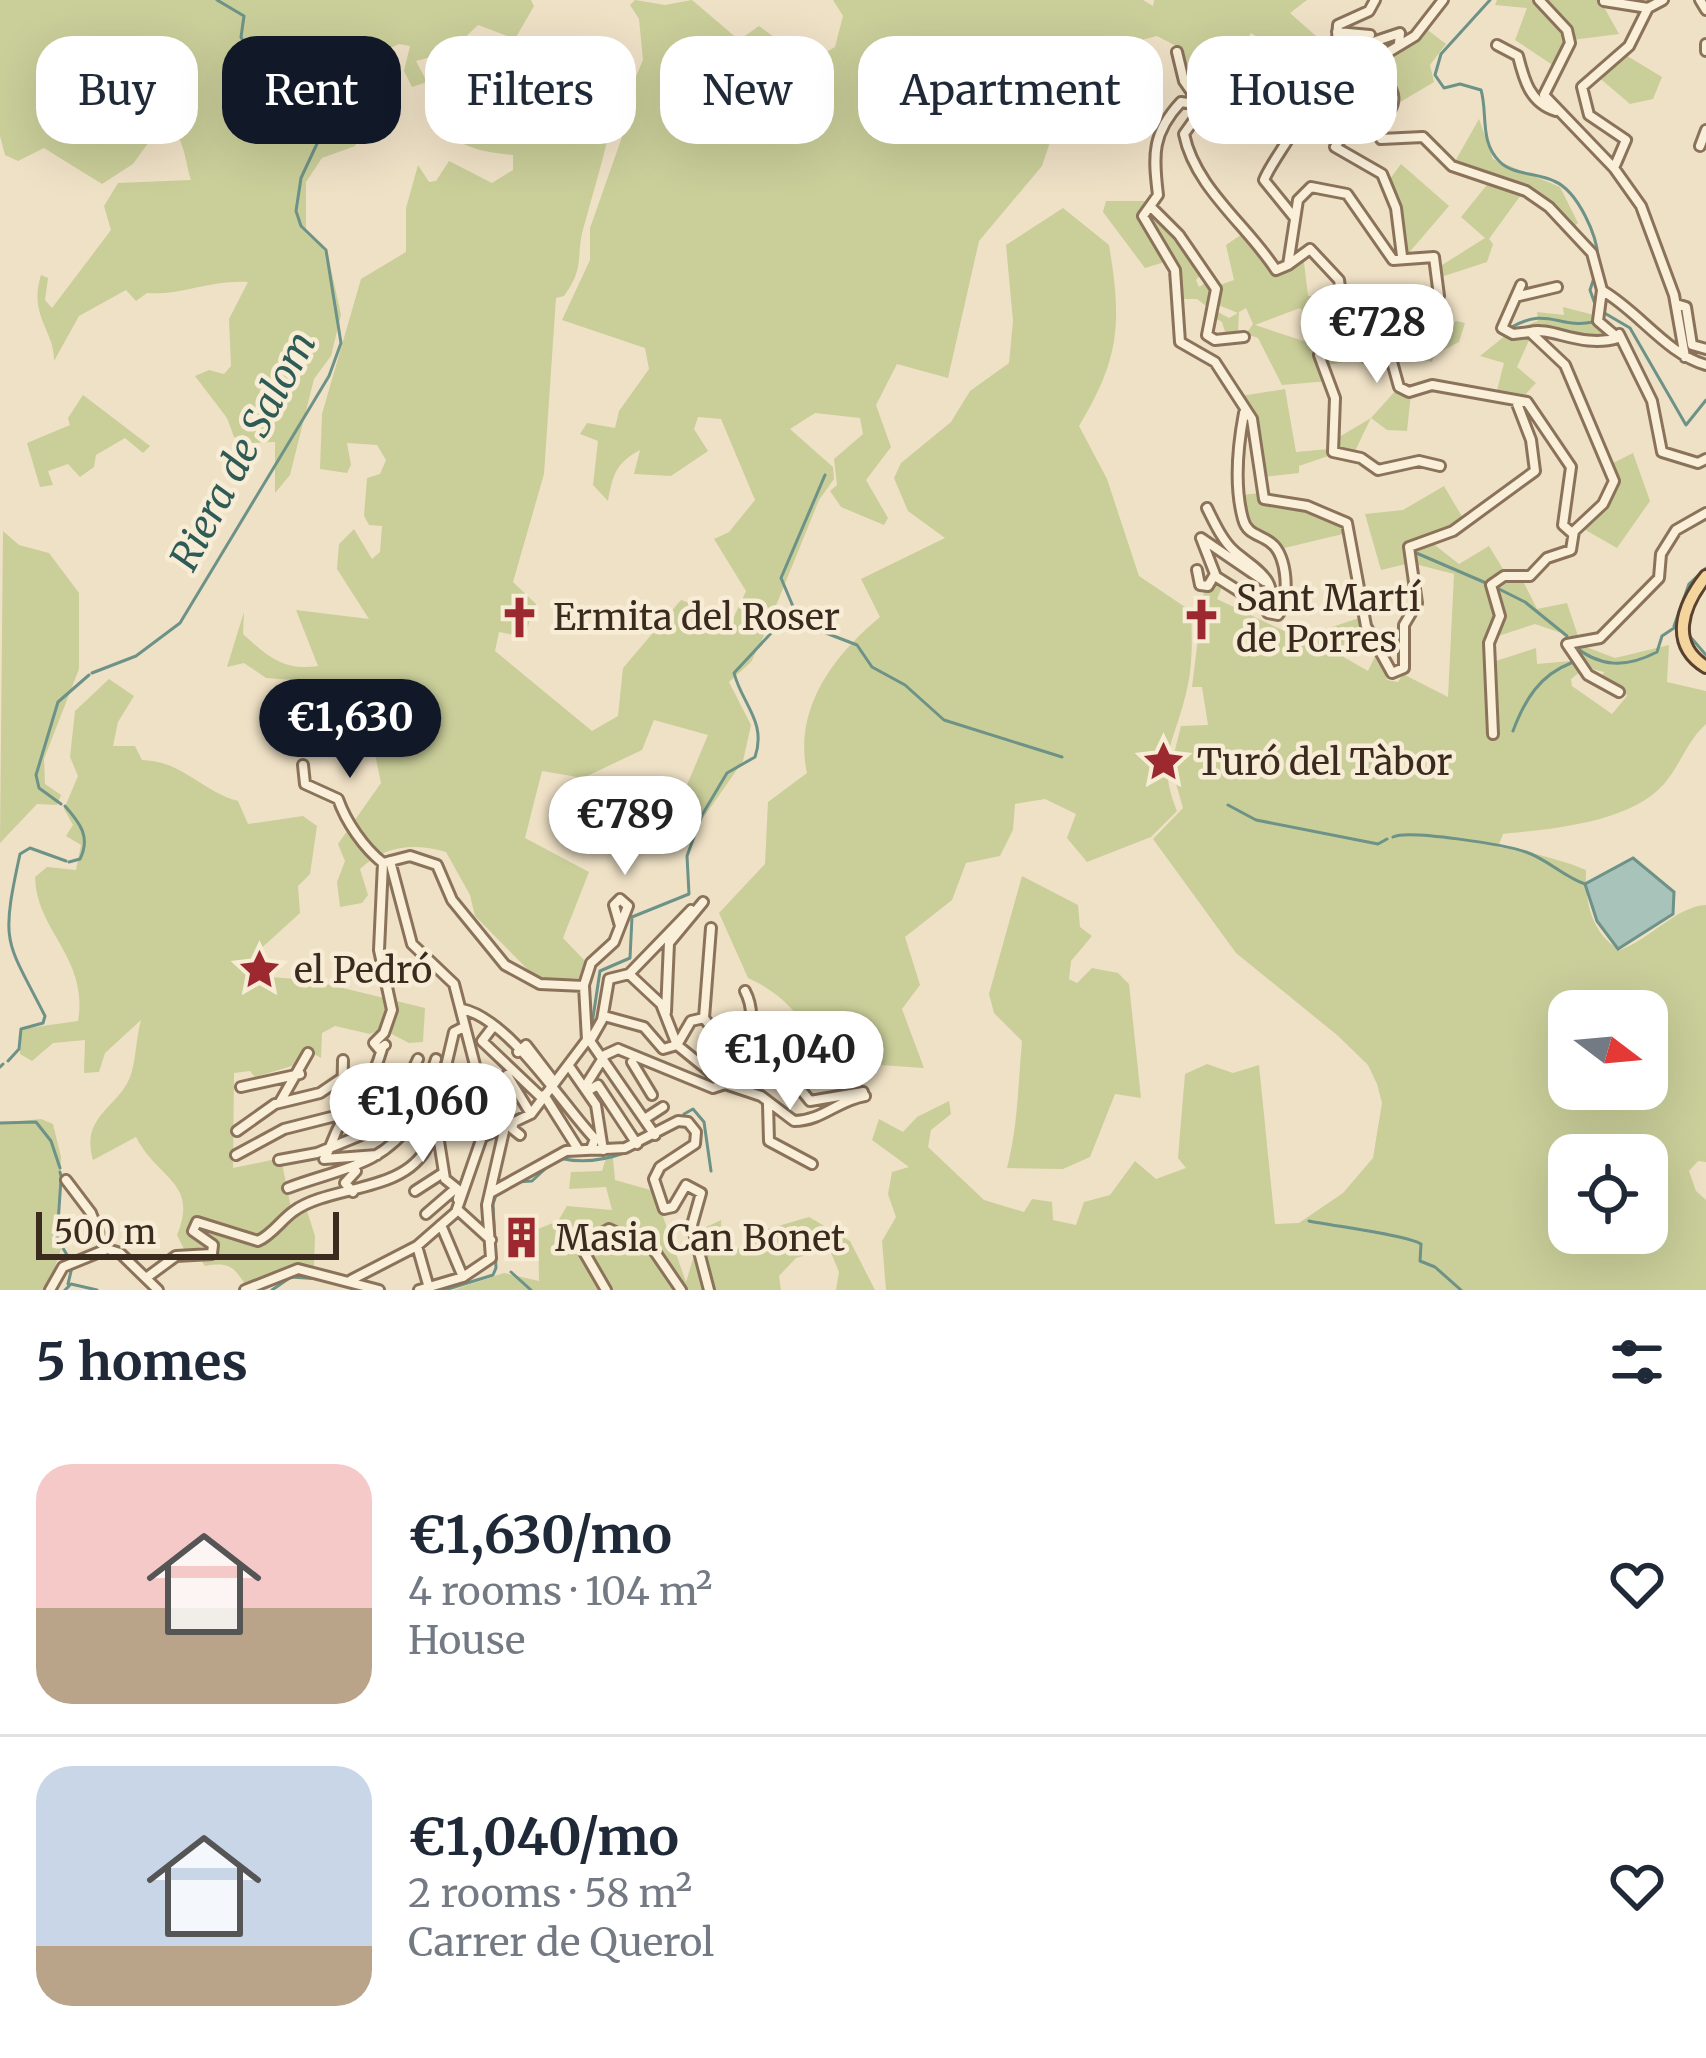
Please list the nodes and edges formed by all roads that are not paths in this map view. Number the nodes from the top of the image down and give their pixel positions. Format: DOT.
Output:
graph roads {
  1 [pos="1443,0"];
  2 [pos="1539,0"];
  3 [pos="1663,0"];
  4 [pos="1700,0"];
  5 [pos="1604,1"];
  6 [pos="1375,6"];
  7 [pos="1648,8"];
  8 [pos="1706,10"];
  9 [pos="1338,36"];
  10 [pos="1497,45"];
  11 [pos="1397,48"];
  12 [pos="1177,52"];
  13 [pos="1187,85"];
  14 [pos="1187,103"];
  15 [pos="1558,111"];
  16 [pos="1706,130"];
  17 [pos="1397,138"];
  18 [pos="1188,144"];
  19 [pos="1285,144"];
  20 [pos="1336,144"];
  21 [pos="1700,146"];
  22 [pos="1614,168"];
  23 [pos="1151,207"];
  24 [pos="1294,217"];
  25 [pos="1402,256"];
  26 [pos="1288,265"];
  27 [pos="1521,285"];
  28 [pos="1557,286"];
  29 [pos="1602,290"];
  30 [pos="1519,296"];
  31 [pos="1676,304"];
  32 [pos="1530,332"];
  33 [pos="1244,337"];
  34 [pos="1615,338"];
  35 [pos="1706,349"];
  36 [pos="1685,357"];
  37 [pos="1706,365"];
  38 [pos="1516,401"];
  39 [pos="1244,413"];
  40 [pos="1706,459"];
  41 [pos="1439,466"];
  42 [pos="1207,508"];
  43 [pos="1706,513"];
  44 [pos="1574,531"];
  45 [pos="1198,570"];
  46 [pos="1215,576"];
  47 [pos="1706,576"];
  48 [pos="1265,582"];
  49 [pos="1245,595"];
  50 [pos="1706,667"];
  51 [pos="1619,692"];
  52 [pos="1492,734"];
  53 [pos="303,765"];
  54 [pos="387,865"];
  55 [pos="620,926"];
  56 [pos="711,928"];
  57 [pos="629,974"];
  58 [pos="584,986"];
  59 [pos="745,991"];
  60 [pos="662,999"];
  61 [pos="463,1009"];
  62 [pos="604,1016"];
  63 [pos="704,1018"];
  64 [pos="491,1028"];
  65 [pos="458,1030"];
  66 [pos="588,1041"];
  67 [pos="485,1044"];
  68 [pos="677,1045"];
  69 [pos="618,1049"];
  70 [pos="308,1053"];
  71 [pos="475,1057"];
  72 [pos="603,1058"];
  73 [pos="736,1058"];
  74 [pos="418,1059"];
  75 [pos="436,1059"];
  76 [pos="343,1060"];
  77 [pos="569,1066"];
  78 [pos="511,1073"];
  79 [pos="300,1074"];
  80 [pos="481,1075"];
  81 [pos="345,1076"];
  82 [pos="551,1080"];
  83 [pos="724,1084"];
  84 [pos="490,1085"];
  85 [pos="586,1085"];
  86 [pos="241,1087"];
  87 [pos="402,1093"];
  88 [pos="652,1095"];
  89 [pos="543,1097"];
  90 [pos="280,1102"];
  91 [pos="769,1102"];
  92 [pos="663,1107"];
  93 [pos="434,1109"];
  94 [pos="346,1112"];
  95 [pos="531,1114"];
  96 [pos="646,1118"];
  97 [pos="416,1122"];
  98 [pos="509,1127"];
  99 [pos="441,1129"];
  100 [pos="237,1131"];
  101 [pos="520,1135"];
  102 [pos="655,1135"];
  103 [pos="426,1141"];
  104 [pos="336,1144"];
  105 [pos="637,1144"];
  106 [pos="578,1149"];
  107 [pos="591,1150"];
  108 [pos="604,1150"];
  109 [pos="236,1155"];
  110 [pos="377,1155"];
  111 [pos="279,1160"];
  112 [pos="812,1164"];
  113 [pos="357,1170"];
  114 [pos="444,1172"];
  115 [pos="66,1180"];
  116 [pos="288,1188"];
  117 [pos="455,1189"];
  118 [pos="415,1191"];
  119 [pos="353,1192"];
  120 [pos="490,1193"];
  121 [pos="458,1210"];
  122 [pos="426,1214"];
  123 [pos="443,1223"];
  124 [pos="492,1241"];
  125 [pos="417,1246"];
  126 [pos="105,1249"];
  127 [pos="463,1277"];
  128 [pos="146,1278"];
  129 [pos="351,1280"];
  130 [pos="52,1285"];
  131 [pos="424,1289"];
  132 [pos="158,1290"];
  133 [pos="245,1290"];
  134 [pos="379,1290"];
  135 [pos="607,1290"];
  136 [pos="681,1290"];
  137 [pos="709,1290"];
  1 -- 11 [label="street"];
  2 -- 15 [label="street"];
  3 -- 7 [label="street"];
  4 -- 8 [label="street"];
  5 -- 7 [label="street"];
  6 -- 9 [label="street"];
  7 -- 22 [label="street"];
  10 -- 15 [label="street"];
  12 -- 13 [label="street"];
  14 -- 23 [label="street"];
  15 -- 22 [label="street"];
  16 -- 21 [label="street"];
  17 -- 29 [label="street"];
  18 -- 26 [label="street"];
  19 -- 24 [label="street"];
  20 -- 25 [label="street"];
  22 -- 31 [label="street"];
  23 -- 33 [label="street"];
  23 -- 39 [label="street"];
  24 -- 25 [label="street"];
  24 -- 26 [label="street"];
  25 -- 38 [label="street"];
  26 -- 41 [label="street"];
  27 -- 30 [label="street"];
  28 -- 30 [label="street"];
  29 -- 34 [label="street"];
  29 -- 36 [label="street"];
  30 -- 32 [label="street"];
  31 -- 35 [label="street"];
  31 -- 36 [label="street"];
  32 -- 34 [label="street"];
  32 -- 44 [label="street"];
  34 -- 40 [label="street"];
  36 -- 37 [label="street"];
  38 -- 39 [label="street"];
  38 -- 44 [label="street"];
  39 -- 48 [label="street"];
  42 -- 48 [label="street"];
  43 -- 51 [label="street"];
  44 -- 52 [label="street"];
  45 -- 46 [label="street"];
  46 -- 48 [label="street"];
  46 -- 49 [label="street"];
  47 -- 50 [label="main road"];
  53 -- 54 [label="street"];
  54 -- 58 [label="street"];
  54 -- 61 [label="street"];
  54 -- 94 [label="street"];
  55 -- 58 [label="street"];
  56 -- 63 [label="street"];
  57 -- 60 [label="street"];
  57 -- 60 [label="street"];
  57 -- 62 [label="street"];
  58 -- 66 [label="street"];
  59 -- 73 [label="street"];
  60 -- 68 [label="street"];
  61 -- 64 [label="street"];
  61 -- 65 [label="street"];
  62 -- 66 [label="street"];
  62 -- 68 [label="street"];
  63 -- 68 [label="street"];
  63 -- 73 [label="street"];
  64 -- 67 [label="street"];
  64 -- 82 [label="street"];
  65 -- 71 [label="street"];
  65 -- 93 [label="street"];
  66 -- 72 [label="street"];
  66 -- 77 [label="street"];
  67 -- 71 [label="street"];
  67 -- 78 [label="street"];
  68 -- 83 [label="street"];
  69 -- 72 [label="street"];
  69 -- 83 [label="street"];
  69 -- 88 [label="street"];
  70 -- 79 [label="street"];
  71 -- 80 [label="street"];
  72 -- 85 [label="street"];
  72 -- 96 [label="street"];
  73 -- 91 [label="street"];
  74 -- 87 [label="street"];
  75 -- 97 [label="street"];
  76 -- 81 [label="street"];
  77 -- 82 [label="street"];
  77 -- 85 [label="street"];
  78 -- 84 [label="street"];
  78 -- 89 [label="street"];
  78 -- 95 [label="street"];
  79 -- 86 [label="street"];
  79 -- 90 [label="street"];
  80 -- 84 [label="street"];
  80 -- 99 [label="street"];
  81 -- 90 [label="street"];
  81 -- 94 [label="street"];
  82 -- 89 [label="street"];
  82 -- 107 [label="street"];
  83 -- 91 [label="street"];
  84 -- 98 [label="street"];
  85 -- 105 [label="street"];
  85 -- 108 [label="street"];
  87 -- 97 [label="street"];
  87 -- 104 [label="street"];
  89 -- 95 [label="street"];
  89 -- 106 [label="street"];
  90 -- 100 [label="street"];
  91 -- 112 [label="street"];
  92 -- 96 [label="street"];
  93 -- 99 [label="street"];
  93 -- 103 [label="street"];
  94 -- 104 [label="street"];
  94 -- 109 [label="street"];
  95 -- 98 [label="street"];
  96 -- 102 [label="street"];
  97 -- 103 [label="street"];
  97 -- 110 [label="street"];
  98 -- 101 [label="street"];
  98 -- 120 [label="street"];
  98 -- 121 [label="street"];
  99 -- 114 [label="street"];
  102 -- 105 [label="street"];
  102 -- 137 [label="street"];
  103 -- 119 [label="street"];
  104 -- 110 [label="street"];
  104 -- 111 [label="street"];
  105 -- 108 [label="street"];
  106 -- 107 [label="street"];
  106 -- 120 [label="street"];
  107 -- 108 [label="street"];
  110 -- 113 [label="street"];
  113 -- 116 [label="street"];
  113 -- 119 [label="street"];
  114 -- 117 [label="street"];
  114 -- 118 [label="street"];
  115 -- 126 [label="street"];
  117 -- 122 [label="street"];
  117 -- 123 [label="street"];
  119 -- 128 [label="street"];
  120 -- 124 [label="street"];
  121 -- 123 [label="street"];
  121 -- 124 [label="street"];
  123 -- 125 [label="street"];
  123 -- 127 [label="street"];
  124 -- 127 [label="street"];
  125 -- 129 [label="street"];
  125 -- 131 [label="street"];
  126 -- 128 [label="street"];
  126 -- 130 [label="street"];
  127 -- 131 [label="street"];
  128 -- 132 [label="street"];
  129 -- 133 [label="street"];
  129 -- 134 [label="street"];
  135 -- 136 [label="street"];
}
